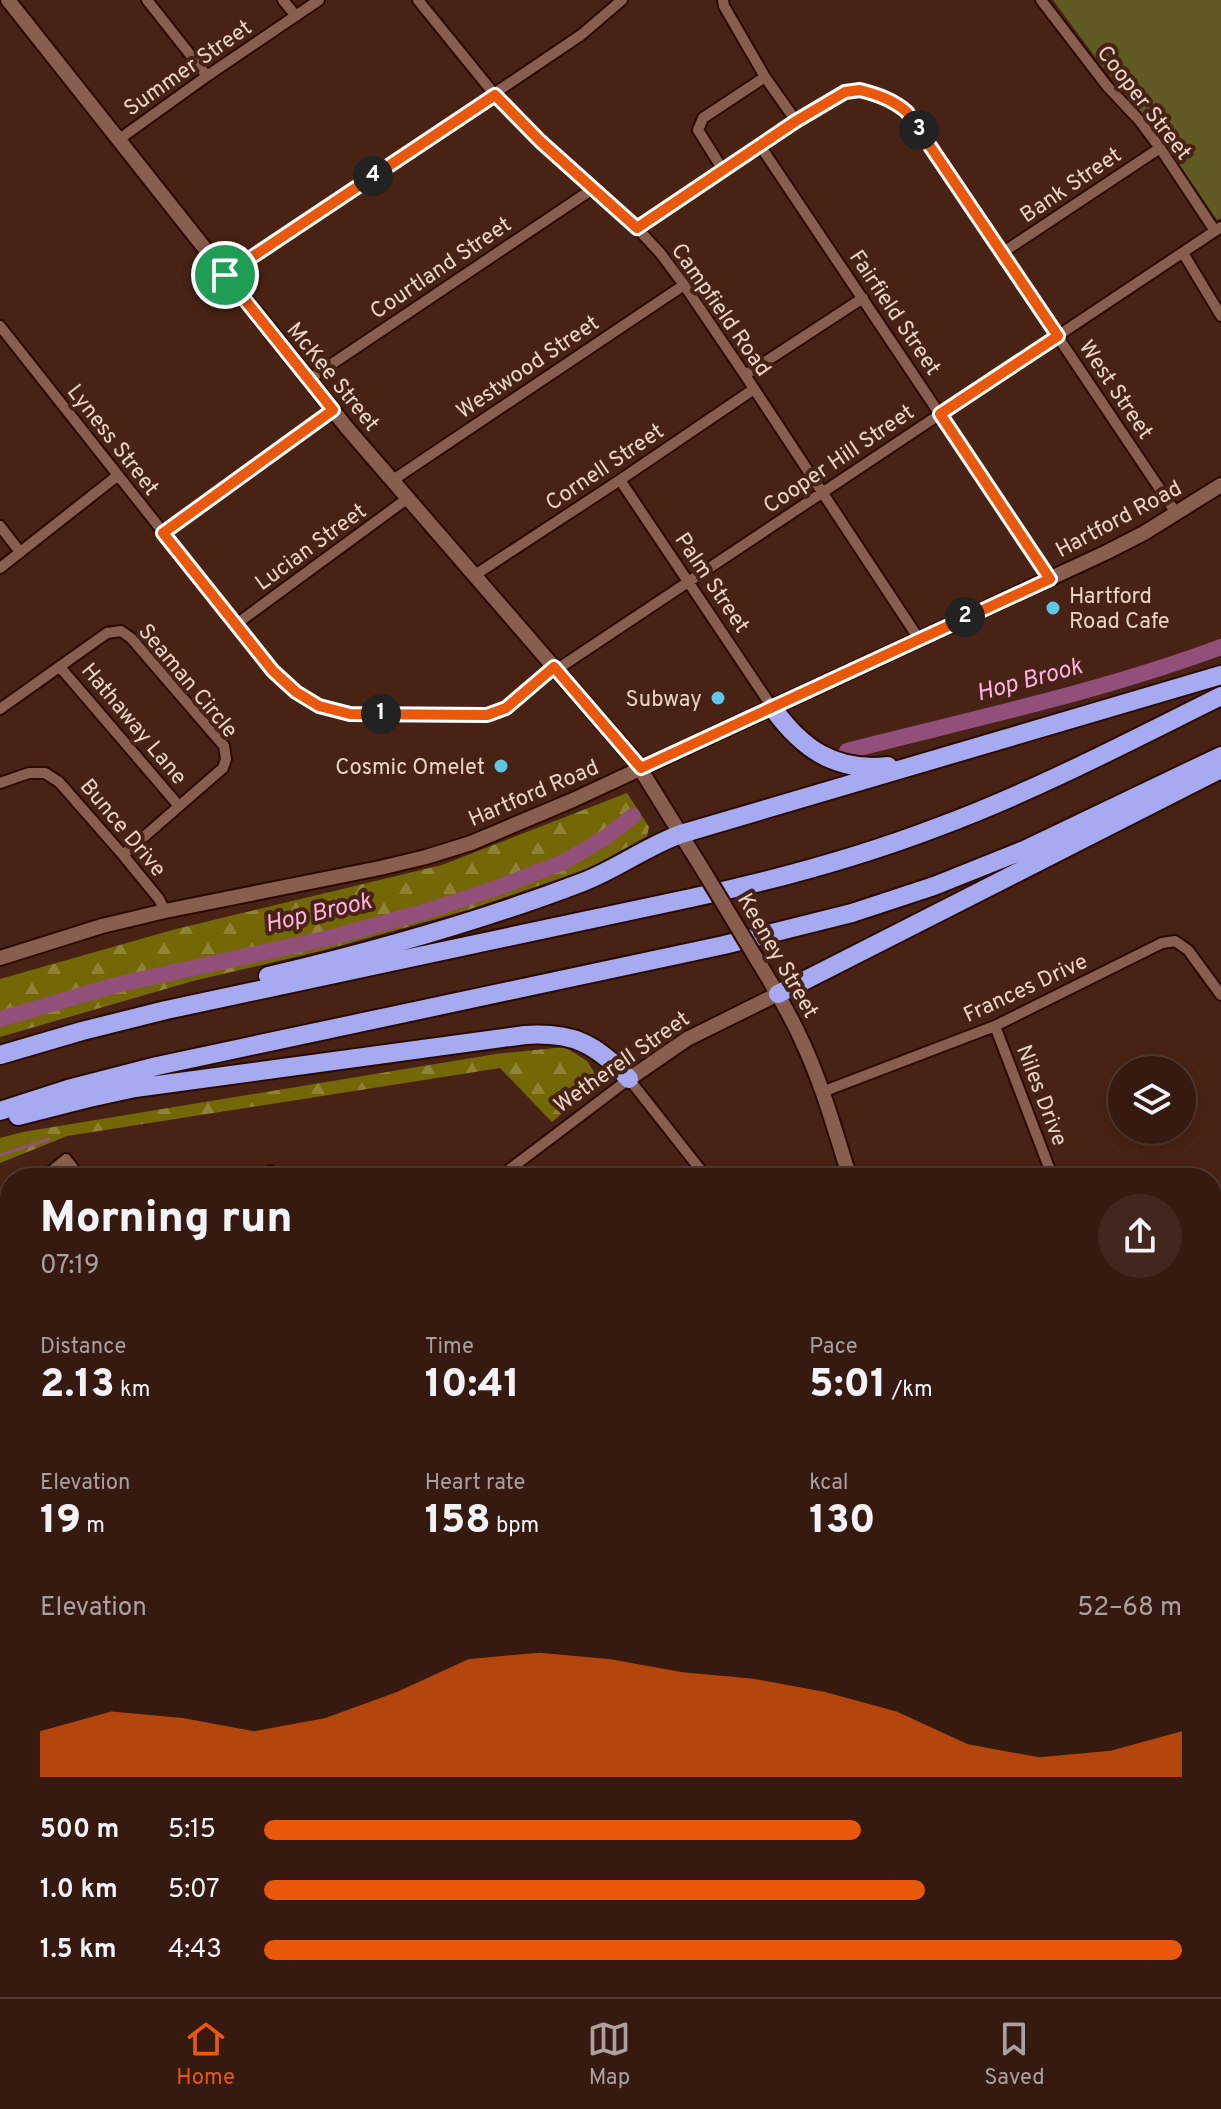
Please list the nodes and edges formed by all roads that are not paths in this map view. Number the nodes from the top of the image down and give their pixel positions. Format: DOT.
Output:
graph roads {
  1 [pos="8,0"];
  2 [pos="147,0"];
  3 [pos="283,0"];
  4 [pos="319,0"];
  5 [pos="418,0"];
  6 [pos="622,0"];
  7 [pos="723,0"];
  8 [pos="1041,0"];
  9 [pos="296,16"];
  10 [pos="207,76"];
  11 [pos="765,77"];
  12 [pos="495,95"];
  13 [pos="796,121"];
  14 [pos="118,140"];
  15 [pos="761,147"];
  16 [pos="1160,148"];
  17 [pos="723,170"];
  18 [pos="594,188"];
  19 [pos="637,228"];
  20 [pos="1218,229"];
  21 [pos="1002,253"];
  22 [pos="1183,253"];
  23 [pos="225,275"];
  24 [pos="684,285"];
  25 [pos="863,298"];
  26 [pos="1221,316"];
  27 [pos="0,326"];
  28 [pos="1058,336"];
  29 [pos="745,375"];
  30 [pos="308,380"];
  31 [pos="754,389"];
  32 [pos="333,410"];
  33 [pos="940,414"];
  34 [pos="117,476"];
  35 [pos="393,480"];
  36 [pos="620,480"];
  37 [pos="1221,485"];
  38 [pos="823,492"];
  39 [pos="408,498"];
  40 [pos="1176,513"];
  41 [pos="0,526"];
  42 [pos="163,533"];
  43 [pos="20,552"];
  44 [pos="0,568"];
  45 [pos="475,575"];
  46 [pos="1050,579"];
  47 [pos="689,583"];
  48 [pos="235,625"];
  49 [pos="919,639"];
  50 [pos="60,667"];
  51 [pos="555,668"];
  52 [pos="1221,675"];
  53 [pos="1221,696"];
  54 [pos="772,707"];
  55 [pos="0,709"];
  56 [pos="950,755"];
  57 [pos="1221,756"];
  58 [pos="641,768"];
  59 [pos="1221,769"];
  60 [pos="0,783"];
  61 [pos="179,806"];
  62 [pos="681,834"];
  63 [pos="123,855"];
  64 [pos="165,911"];
  65 [pos="0,958"];
  66 [pos="778,994"];
  67 [pos="1221,995"];
  68 [pos="196,1003"];
  69 [pos="995,1026"];
  70 [pos="0,1055"];
  71 [pos="629,1079"];
  72 [pos="822,1092"];
  73 [pos="0,1111"];
  74 [pos="0,1120"];
  75 [pos="55,1168"];
  76 [pos="73,1168"];
  77 [pos="518,1168"];
  78 [pos="699,1168"];
  79 [pos="847,1168"];
  80 [pos="1049,1168"];
  1 -- 14 [label="main road, McKee Street"];
  2 -- 10 [label="street"];
  3 -- 9 [label="street"];
  4 -- 9 [label="street, Summer Street"];
  5 -- 12 [label="street, Campfield Road"];
  6 -- 12 [label="street"];
  7 -- 11 [label="street"];
  8 -- 16 [label="street, Cooper Street"];
  9 -- 10 [label="street, Summer Street"];
  10 -- 14 [label="street, Summer Street"];
  11 -- 13 [label="street"];
  11 -- 17 [label="street"];
  12 -- 18 [label="street, Campfield Road"];
  12 -- 23 [label="street"];
  13 -- 15 [label="street, West Street"];
  13 -- 21 [label="street, West Street"];
  14 -- 23 [label="main road, McKee Street"];
  15 -- 17 [label="street, West Street"];
  15 -- 25 [label="street, Fairfield Street"];
  16 -- 20 [label="street, Cooper Street"];
  16 -- 21 [label="street, Bank Street"];
  17 -- 19 [label="street, West Street"];
  18 -- 19 [label="street, Campfield Road"];
  18 -- 30 [label="street, Courtland Street"];
  19 -- 24 [label="street, Campfield Road"];
  20 -- 22 [label="street, Cooper Hill Street"];
  21 -- 28 [label="street, West Street"];
  22 -- 26 [label="street"];
  22 -- 28 [label="street, Cooper Hill Street"];
  23 -- 30 [label="main road, McKee Street"];
  24 -- 29 [label="street, Campfield Road"];
  24 -- 35 [label="street, Westwood Street"];
  25 -- 29 [label="street"];
  25 -- 33 [label="street, Fairfield Street"];
  27 -- 34 [label="street, Lyness Street"];
  28 -- 33 [label="street, Cooper Hill Street"];
  28 -- 40 [label="street, West Street"];
  29 -- 31 [label="street, Campfield Road"];
  30 -- 32 [label="main road, McKee Street"];
  31 -- 36 [label="street, Cornell Street"];
  31 -- 38 [label="street, Campfield Road"];
  32 -- 35 [label="main road, McKee Street"];
  32 -- 42 [label="street"];
  33 -- 38 [label="street, Cooper Hill Street"];
  33 -- 46 [label="street, Fairfield Street"];
  34 -- 42 [label="street, Lyness Street"];
  34 -- 43 [label="street"];
  35 -- 39 [label="main road, McKee Street"];
  36 -- 45 [label="street, Cornell Street"];
  36 -- 47 [label="street, Palm Street"];
  37 -- 40 [label="main road, Hartford Road"];
  38 -- 47 [label="street, Cooper Hill Street"];
  38 -- 49 [label="street, Campfield Road"];
  39 -- 45 [label="main road, McKee Street"];
  39 -- 48 [label="street, Lucian Street"];
  40 -- 46 [label="main road, Hartford Road"];
  41 -- 43 [label="street"];
  42 -- 48 [label="street, Lyness Street"];
  43 -- 44 [label="street"];
  45 -- 51 [label="main road, McKee Street"];
  46 -- 49 [label="main road, Hartford Road"];
  47 -- 51 [label="street, Cooper Hill Street"];
  47 -- 54 [label="street, Palm Street"];
  48 -- 51 [label="street, Lyness Street"];
  49 -- 54 [label="main road, Hartford Road"];
  50 -- 55 [label="street, Seaman Circle"];
  50 -- 61 [label="street, Hathaway Lane"];
  50 -- 61 [label="street, Seaman Circle"];
  51 -- 58 [label="main road, McKee Street"];
  52 -- 56 [label="highway"];
  53 -- 68 [label="highway"];
  54 -- 56 [label="highway"];
  54 -- 58 [label="main road, Hartford Road"];
  56 -- 62 [label="highway"];
  57 -- 73 [label="highway"];
  58 -- 62 [label="main road, Keeney Street"];
  58 -- 64 [label="main road, Hartford Road"];
  59 -- 66 [label="highway"];
  60 -- 63 [label="street, Bunce Drive"];
  61 -- 63 [label="street, Seaman Circle"];
  62 -- 66 [label="main road, Keeney Street, bridge"];
  62 -- 68 [label="highway"];
  63 -- 64 [label="street, Bunce Drive"];
  64 -- 65 [label="main road, Hartford Road"];
  66 -- 71 [label="main road, Wetherell Street"];
  66 -- 72 [label="main road, Keeney Street"];
  67 -- 69 [label="street, Frances Drive"];
  68 -- 70 [label="highway"];
  69 -- 72 [label="street, Frances Drive"];
  69 -- 80 [label="street, Niles Drive"];
  71 -- 74 [label="highway"];
  71 -- 77 [label="street, Wetherell Street"];
  71 -- 78 [label="street"];
  72 -- 79 [label="main road, Keeney Street"];
  75 -- 76 [label="street"];
}
